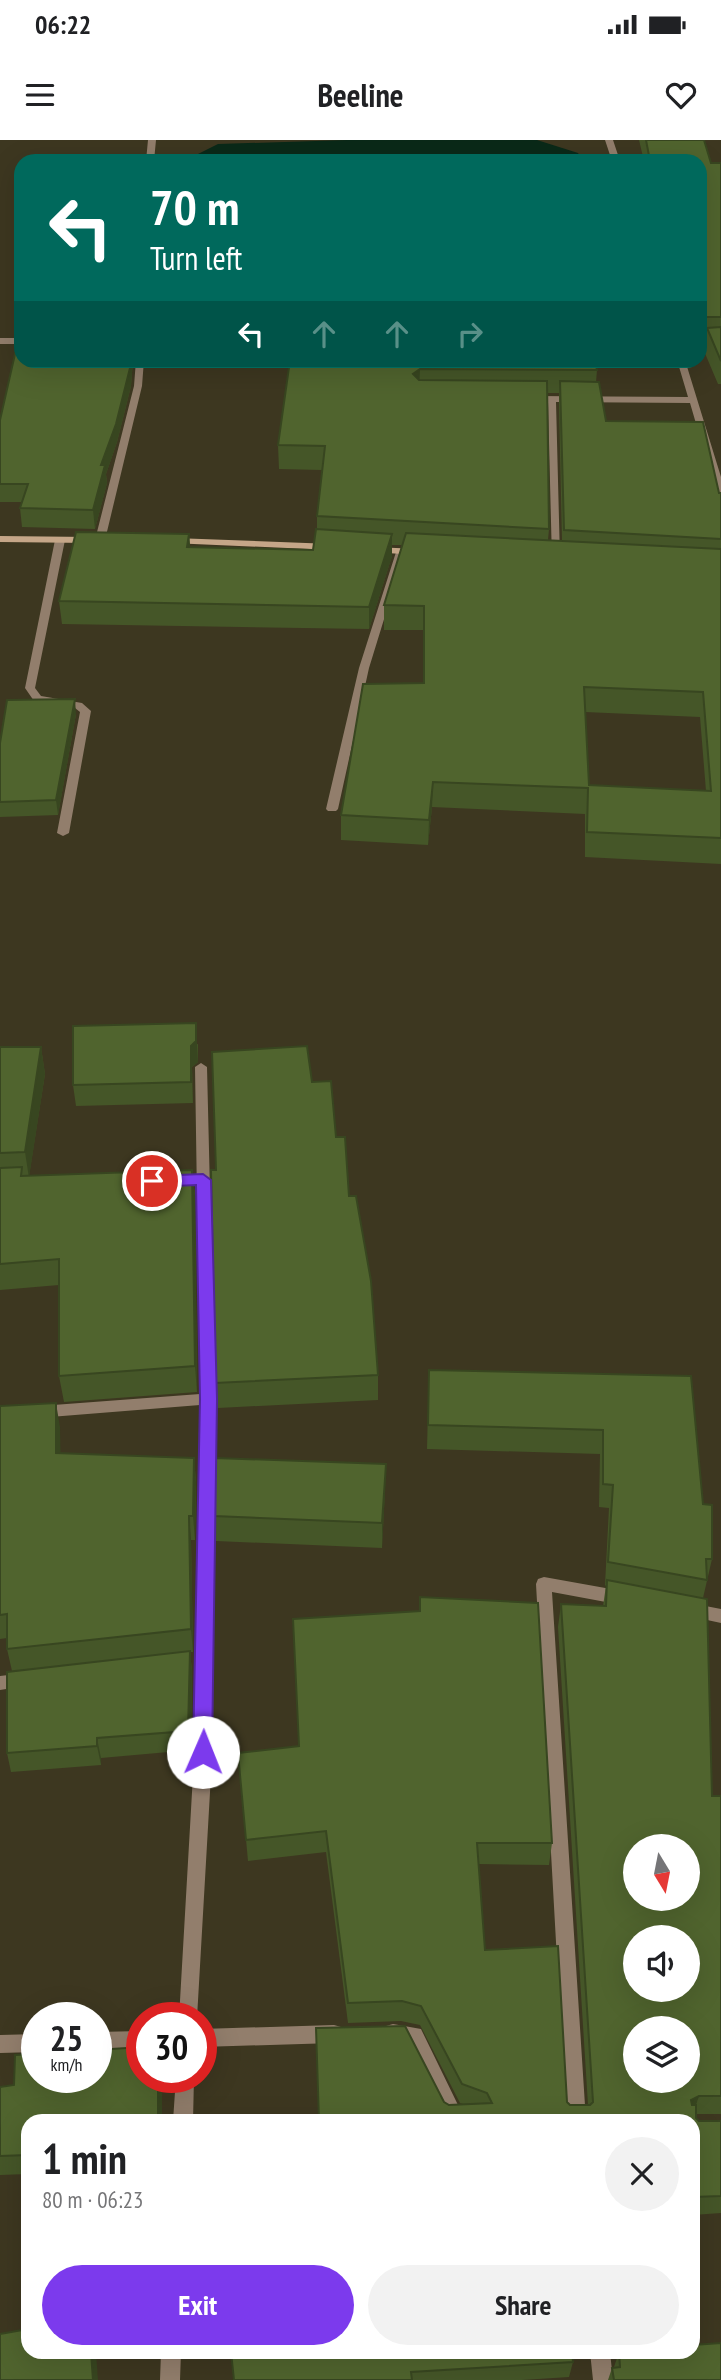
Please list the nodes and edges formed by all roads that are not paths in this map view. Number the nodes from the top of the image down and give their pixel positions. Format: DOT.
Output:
graph roads {
  1 [pos="139,368"];
  2 [pos="684,368"];
  3 [pos="525,399"];
  4 [pos="552,400"];
  5 [pos="694,400"];
  6 [pos="721,492"];
  7 [pos="0,539"];
  8 [pos="60,540"];
  9 [pos="100,540"];
  10 [pos="114,540"];
  11 [pos="155,541"];
  12 [pos="346,548"];
  13 [pos="360,549"];
  14 [pos="400,551"];
  15 [pos="426,553"];
  16 [pos="542,560"];
  17 [pos="555,561"];
  18 [pos="568,561"];
  19 [pos="332,809"];
  20 [pos="63,833"];
  21 [pos="201,1068"];
  22 [pos="208,1399"];
  23 [pos="0,1415"];
  24 [pos="639,1601"];
  25 [pos="680,1608"];
  26 [pos="721,1616"];
  27 [pos="41,1678"];
  28 [pos="0,1683"];
  29 [pos="189,2002"];
  30 [pos="374,2033"];
  31 [pos="348,2034"];
  32 [pos="217,2038"];
  33 [pos="21,2044"];
  34 [pos="0,2045"];
  35 [pos="184,2093"];
  36 [pos="183,2114"];
  37 [pos="453,2114"];
  38 [pos="576,2114"];
  39 [pos="171,2359"];
  40 [pos="601,2359"];
  41 [pos="170,2380"];
  42 [pos="603,2380"];
  1 -- 9 [label="street"];
  2 -- 5 [label="street"];
  3 -- 4 [label="street"];
  4 -- 5 [label="street"];
  4 -- 17 [label="street"];
  5 -- 6 [label="street"];
  7 -- 8 [label="main road"];
  8 -- 9 [label="main road"];
  8 -- 20 [label="street"];
  9 -- 10 [label="main road"];
  11 -- 12 [label="main road"];
  13 -- 14 [label="main road"];
  14 -- 15 [label="main road"];
  14 -- 19 [label="street"];
  16 -- 17 [label="main road"];
  17 -- 18 [label="main road"];
  21 -- 22 [label="street"];
  22 -- 23 [label="street"];
  22 -- 29 [label="street"];
  24 -- 38 [label="street"];
  25 -- 26 [label="street"];
  27 -- 28 [label="street"];
  30 -- 37 [label="street"];
  31 -- 32 [label="street"];
  33 -- 34 [label="street"];
  35 -- 36 [label="street"];
  39 -- 41 [label="street"];
  40 -- 42 [label="street"];
}
